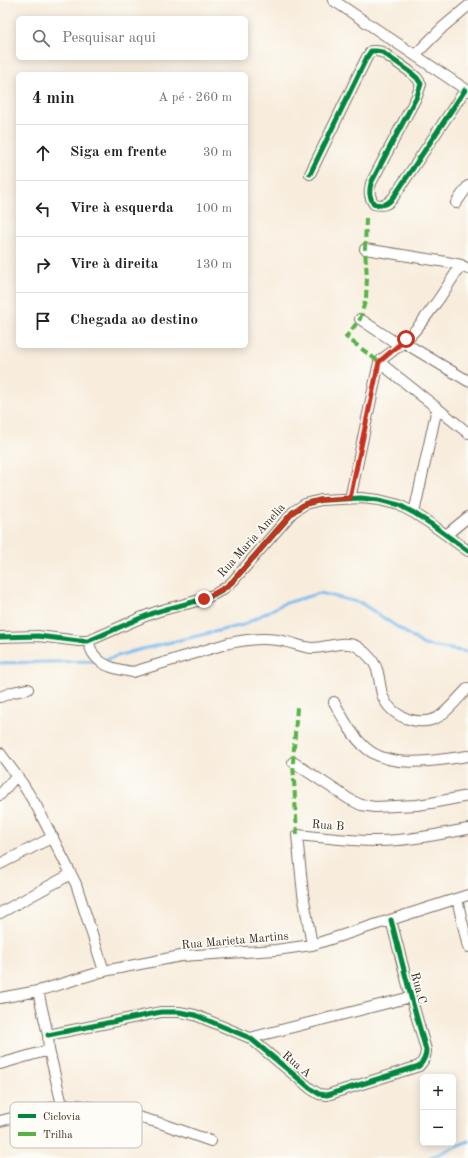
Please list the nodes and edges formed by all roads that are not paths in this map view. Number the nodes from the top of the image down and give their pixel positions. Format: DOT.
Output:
graph roads {
  1 [pos="333,0"];
  2 [pos="468,6"];
  3 [pos="415,55"];
  4 [pos="467,91"];
  5 [pos="310,174"];
  6 [pos="468,186"];
  7 [pos="456,203"];
  8 [pos="365,249"];
  9 [pos="465,267"];
  10 [pos="360,319"];
  11 [pos="401,344"];
  12 [pos="379,362"];
  13 [pos="468,381"];
  14 [pos="438,408"];
  15 [pos="468,433"];
  16 [pos="350,498"];
  17 [pos="414,514"];
  18 [pos="468,517"];
  19 [pos="446,535"];
  20 [pos="468,551"];
  21 [pos="0,637"];
  22 [pos="88,641"];
  23 [pos="468,688"];
  24 [pos="28,689"];
  25 [pos="0,697"];
  26 [pos="334,702"];
  27 [pos="0,753"];
  28 [pos="468,756"];
  29 [pos="294,762"];
  30 [pos="16,776"];
  31 [pos="0,795"];
  32 [pos="468,796"];
  33 [pos="468,829"];
  34 [pos="53,837"];
  35 [pos="0,864"];
  36 [pos="71,874"];
  37 [pos="468,895"];
  38 [pos="457,899"];
  39 [pos="0,913"];
  40 [pos="391,920"];
  41 [pos="312,945"];
  42 [pos="468,947"];
  43 [pos="104,971"];
  44 [pos="38,991"];
  45 [pos="411,997"];
  46 [pos="0,998"];
  47 [pos="48,1035"];
  48 [pos="250,1038"];
  49 [pos="49,1050"];
  50 [pos="424,1061"];
  51 [pos="0,1064"];
  52 [pos="61,1102"];
  53 [pos="142,1118"];
  54 [pos="10,1119"];
  55 [pos="0,1121"];
  56 [pos="211,1141"];
  1 -- 3 [label="street"];
  2 -- 3 [label="street"];
  3 -- 4 [label="street"];
  4 -- 5 [label="street"];
  6 -- 7 [label="street"];
  8 -- 9 [label="street"];
  9 -- 11 [label="street"];
  10 -- 11 [label="street"];
  11 -- 12 [label="street"];
  11 -- 13 [label="street"];
  12 -- 14 [label="street"];
  12 -- 16 [label="street"];
  14 -- 15 [label="street"];
  14 -- 17 [label="street"];
  16 -- 17 [label="street, Rua Maria Amelia"];
  16 -- 22 [label="street, Rua Maria Amelia"];
  17 -- 19 [label="street, Rua Maria Amelia"];
  18 -- 19 [label="street"];
  19 -- 20 [label="street, Rua Maria Amelia"];
  21 -- 22 [label="street, Rua Maria Amelia"];
  22 -- 23 [label="street"];
  24 -- 25 [label="street"];
  26 -- 28 [label="street"];
  27 -- 30 [label="street"];
  29 -- 32 [label="street"];
  30 -- 31 [label="street"];
  30 -- 34 [label="street"];
  33 -- 41 [label="street, Rua B"];
  34 -- 35 [label="street"];
  34 -- 36 [label="street"];
  36 -- 39 [label="street"];
  36 -- 43 [label="street"];
  37 -- 38 [label="street, Rua Marieta Martins"];
  38 -- 40 [label="street, Rua Marieta Martins"];
  38 -- 42 [label="street"];
  40 -- 41 [label="street, Rua Marieta Martins"];
  40 -- 45 [label="street, Rua C"];
  41 -- 43 [label="street, Rua Marieta Martins"];
  43 -- 44 [label="street, Rua Marieta Martins"];
  44 -- 46 [label="street, Rua Marieta Martins"];
  44 -- 47 [label="street"];
  45 -- 48 [label="street"];
  45 -- 50 [label="street, Rua C"];
  47 -- 48 [label="street, Rua A"];
  47 -- 49 [label="street"];
  48 -- 50 [label="street, Rua A"];
  49 -- 51 [label="street"];
  49 -- 52 [label="street"];
  53 -- 56 [label="street"];
  54 -- 55 [label="street"];
}
